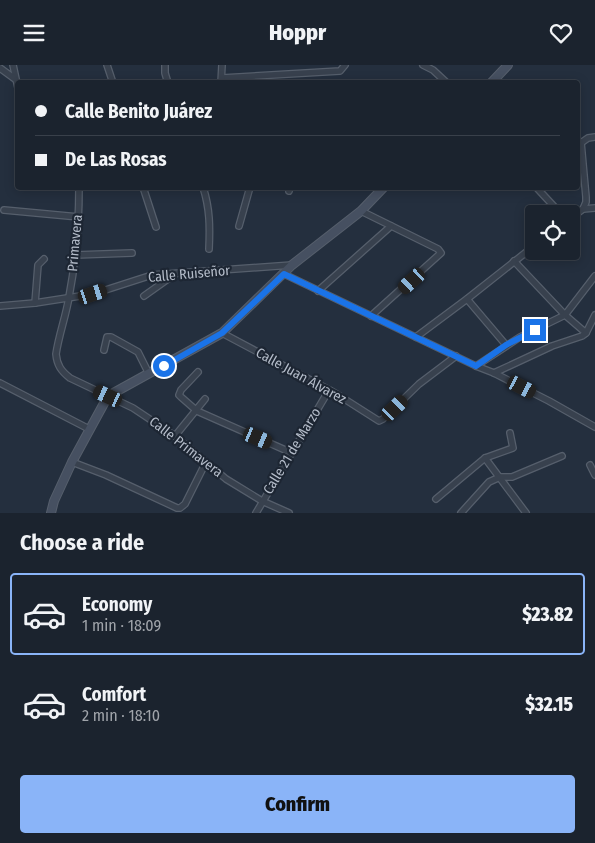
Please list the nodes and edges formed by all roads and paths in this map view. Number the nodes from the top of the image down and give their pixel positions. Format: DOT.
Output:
graph roads {
  1 [pos="13,65"];
  2 [pos="107,65"];
  3 [pos="165,65"];
  4 [pos="222,65"];
  5 [pos="423,65"];
  6 [pos="508,65"];
  7 [pos="344,67"];
  8 [pos="0,68"];
  9 [pos="15,79"];
  10 [pos="111,80"];
  11 [pos="167,80"];
  12 [pos="222,80"];
  13 [pos="444,80"];
  14 [pos="494,80"];
  15 [pos="595,137"];
  16 [pos="580,143"];
  17 [pos="580,151"];
  18 [pos="79,190"];
  19 [pos="144,190"];
  20 [pos="204,190"];
  21 [pos="249,190"];
  22 [pos="539,190"];
  23 [pos="375,191"];
  24 [pos="553,205"];
  25 [pos="595,208"];
  26 [pos="583,209"];
  27 [pos="4,210"];
  28 [pos="361,211"];
  29 [pos="580,211"];
  30 [pos="79,217"];
  31 [pos="238,226"];
  32 [pos="391,226"];
  33 [pos="156,227"];
  34 [pos="209,249"];
  35 [pos="132,253"];
  36 [pos="525,253"];
  37 [pos="76,255"];
  38 [pos="44,259"];
  39 [pos="514,261"];
  40 [pos="292,265"];
  41 [pos="176,274"];
  42 [pos="284,274"];
  43 [pos="595,277"];
  44 [pos="318,291"];
  45 [pos="144,296"];
  46 [pos="69,298"];
  47 [pos="467,299"];
  48 [pos="35,303"];
  49 [pos="0,306"];
  50 [pos="565,315"];
  51 [pos="595,315"];
  52 [pos="372,316"];
  53 [pos="222,333"];
  54 [pos="586,333"];
  55 [pos="416,337"];
  56 [pos="506,345"];
  57 [pos="104,350"];
  58 [pos="456,356"];
  59 [pos="476,366"];
  60 [pos="198,372"];
  61 [pos="494,373"];
  62 [pos="149,374"];
  63 [pos="0,383"];
  64 [pos="329,390"];
  65 [pos="108,396"];
  66 [pos="206,399"];
  67 [pos="197,411"];
  68 [pos="595,427"];
  69 [pos="89,429"];
  70 [pos="510,433"];
  71 [pos="175,436"];
  72 [pos="292,453"];
  73 [pos="562,455"];
  74 [pos="485,458"];
  75 [pos="72,462"];
  76 [pos="206,462"];
  77 [pos="590,465"];
  78 [pos="595,475"];
  79 [pos="500,477"];
  80 [pos="438,496"];
  81 [pos="262,501"];
  82 [pos="51,513"];
  83 [pos="256,513"];
  84 [pos="289,513"];
  85 [pos="461,513"];
  86 [pos="526,513"];
  1 -- 9 [label="street"];
  2 -- 10 [label="street"];
  3 -- 11 [label="street"];
  4 -- 12 [label="street"];
  5 -- 13 [label="street"];
  6 -- 14 [label="street"];
  7 -- 12 [label="street"];
  8 -- 9 [label="street"];
  15 -- 16 [label="street"];
  17 -- 26 [label="street"];
  18 -- 30 [label="street, Primavera"];
  19 -- 33 [label="street"];
  20 -- 34 [label="street"];
  21 -- 31 [label="street"];
  22 -- 24 [label="street"];
  23 -- 28 [label="street"];
  25 -- 26 [label="street"];
  26 -- 29 [label="street"];
  27 -- 30 [label="street"];
  28 -- 32 [label="street"];
  28 -- 40 [label="street"];
  30 -- 37 [label="street, Primavera"];
  32 -- 44 [label="street"];
  32 -- 52 [label="street"];
  35 -- 37 [label="street"];
  36 -- 39 [label="street"];
  37 -- 46 [label="street, Primavera"];
  38 -- 48 [label="street"];
  39 -- 47 [label="street"];
  39 -- 50 [label="street"];
  40 -- 41 [label="street, Calle Ruiseñor"];
  40 -- 42 [label="street"];
  41 -- 45 [label="street"];
  41 -- 46 [label="street, Calle Ruiseñor"];
  42 -- 44 [label="street"];
  42 -- 53 [label="street"];
  43 -- 50 [label="street"];
  44 -- 52 [label="street"];
  46 -- 48 [label="street, Calle Ruiseñor"];
  46 -- 65 [label="street, Primavera"];
  47 -- 55 [label="street"];
  47 -- 56 [label="street"];
  48 -- 49 [label="street, Calle Ruiseñor"];
  50 -- 54 [label="street"];
  50 -- 56 [label="street"];
  51 -- 54 [label="street"];
  52 -- 55 [label="street"];
  53 -- 62 [label="street"];
  53 -- 64 [label="street, Calle Juan Álvarez"];
  54 -- 61 [label="street"];
  55 -- 58 [label="street"];
  56 -- 59 [label="street"];
  57 -- 62 [label="street"];
  58 -- 59 [label="street"];
  58 -- 64 [label="street, Calle Juan Álvarez"];
  59 -- 61 [label="street"];
  60 -- 67 [label="street"];
  61 -- 68 [label="street"];
  62 -- 65 [label="street"];
  63 -- 69 [label="street"];
  64 -- 72 [label="street, Calle 21 de Marzo"];
  65 -- 69 [label="street"];
  65 -- 71 [label="street, Calle Primavera"];
  66 -- 67 [label="street"];
  67 -- 71 [label="street"];
  67 -- 72 [label="street"];
  69 -- 75 [label="street"];
  70 -- 74 [label="street"];
  71 -- 76 [label="street, Calle Primavera"];
  72 -- 81 [label="street, Calle 21 de Marzo"];
  73 -- 79 [label="street"];
  74 -- 79 [label="street"];
  74 -- 80 [label="street"];
  75 -- 76 [label="street"];
  75 -- 82 [label="street"];
  76 -- 81 [label="street, Calle Primavera"];
  77 -- 78 [label="street"];
  79 -- 85 [label="street"];
  79 -- 86 [label="street"];
  81 -- 83 [label="street, Calle 21 de Marzo"];
  81 -- 84 [label="street"];
}
